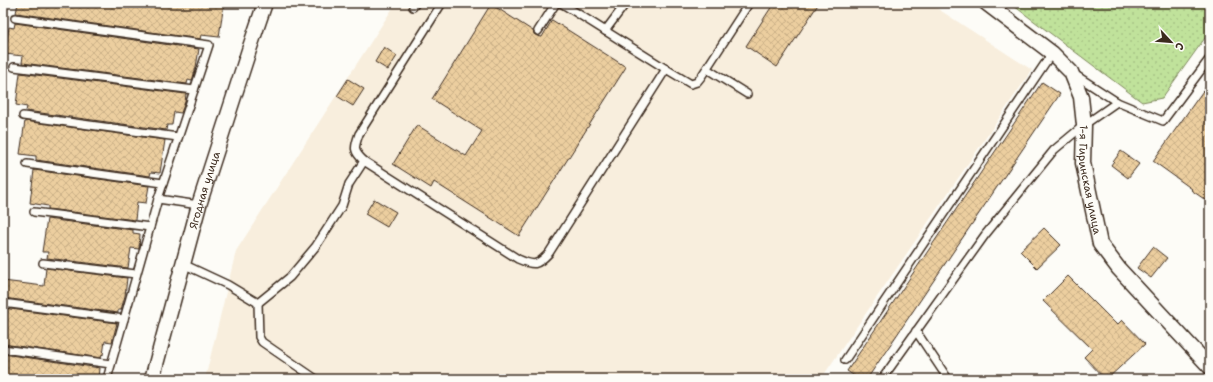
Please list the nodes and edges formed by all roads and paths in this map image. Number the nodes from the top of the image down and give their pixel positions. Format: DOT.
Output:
graph roads {
  1 [pos="265,3"];
  2 [pos="442,3"];
  3 [pos="556,3"];
  4 [pos="561,3"];
  5 [pos="626,3"];
  6 [pos="749,3"];
  7 [pos="986,3"];
  8 [pos="15,18"];
  9 [pos="538,31"];
  10 [pos="605,31"];
  11 [pos="1052,53"];
  12 [pos="1210,58"];
  13 [pos="14,67"];
  14 [pos="666,69"];
  15 [pos="707,69"];
  16 [pos="1071,72"];
  17 [pos="194,90"];
  18 [pos="747,94"];
  19 [pos="1117,102"];
  20 [pos="23,116"];
  21 [pos="1084,125"];
  22 [pos="178,137"];
  23 [pos="364,161"];
  24 [pos="27,164"];
  25 [pos="163,183"];
  26 [pos="158,199"];
  27 [pos="199,205"];
  28 [pos="34,212"];
  29 [pos="150,227"];
  30 [pos="43,263"];
  31 [pos="183,264"];
  32 [pos="136,274"];
  33 [pos="3,303"];
  34 [pos="258,303"];
  35 [pos="124,319"];
  36 [pos="916,331"];
  37 [pos="3,350"];
  38 [pos="845,360"];
  39 [pos="112,364"];
  40 [pos="1210,367"];
  41 [pos="107,379"];
  42 [pos="152,379"];
  43 [pos="316,379"];
  44 [pos="882,379"];
  45 [pos="948,379"];
  1 -- 27 [label="street, Ягодная улица"];
  2 -- 23 [label="lane"];
  3 -- 9 [label="lane"];
  4 -- 10 [label="lane"];
  5 -- 10 [label="lane"];
  6 -- 15 [label="lane"];
  7 -- 11 [label="street"];
  8 -- 17 [label="lane"];
  10 -- 14 [label="lane"];
  11 -- 16 [label="street"];
  11 -- 38 [label="lane"];
  12 -- 19 [label="lane"];
  13 -- 17 [label="lane"];
  14 -- 15 [label="lane"];
  14 -- 23 [label="lane"];
  15 -- 18 [label="lane"];
  16 -- 19 [label="lane"];
  16 -- 21 [label="street, 1-я Гиринская улица"];
  17 -- 22 [label="lane"];
  19 -- 21 [label="lane"];
  20 -- 22 [label="lane"];
  21 -- 36 [label="lane"];
  21 -- 40 [label="street, 1-я Гиринская улица"];
  22 -- 25 [label="lane"];
  23 -- 34 [label="lane"];
  24 -- 25 [label="lane"];
  25 -- 26 [label="lane"];
  26 -- 27 [label="lane"];
  26 -- 29 [label="lane"];
  27 -- 31 [label="street, Ягодная улица"];
  28 -- 29 [label="lane"];
  29 -- 32 [label="lane"];
  30 -- 32 [label="lane"];
  31 -- 34 [label="lane"];
  31 -- 42 [label="street, Ягодная улица"];
  32 -- 35 [label="lane"];
  33 -- 35 [label="lane"];
  34 -- 43 [label="lane"];
  35 -- 39 [label="lane"];
  36 -- 44 [label="lane"];
  36 -- 45 [label="lane"];
  37 -- 39 [label="lane"];
  39 -- 41 [label="lane"];
}
